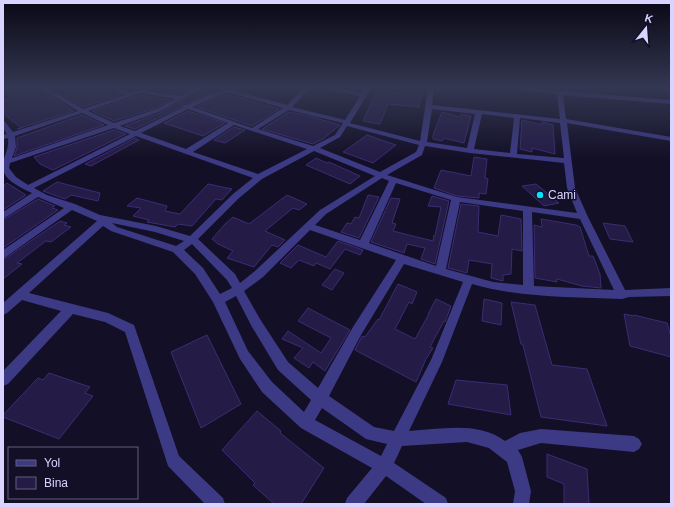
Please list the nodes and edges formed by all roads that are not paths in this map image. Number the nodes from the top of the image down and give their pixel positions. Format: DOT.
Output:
graph roads {
  1 [pos="84,112"];
  2 [pos="154,112"];
  3 [pos="178,112"];
  4 [pos="200,112"];
  5 [pos="282,112"];
  6 [pos="302,112"];
  7 [pos="354,112"];
  8 [pos="428,112"];
  9 [pos="476,112"];
  10 [pos="479,112"];
  11 [pos="563,112"];
  12 [pos="517,116"];
  13 [pos="564,121"];
  14 [pos="3,123"];
  15 [pos="233,123"];
  16 [pos="347,123"];
  17 [pos="115,126"];
  18 [pos="253,130"];
  19 [pos="135,134"];
  20 [pos="11,135"];
  21 [pos="3,138"];
  22 [pos="671,139"];
  23 [pos="423,144"];
  24 [pos="315,149"];
  25 [pos="470,151"];
  26 [pos="187,152"];
  27 [pos="514,155"];
  28 [pos="568,161"];
  29 [pos="7,162"];
  30 [pos="380,175"];
  31 [pos="11,176"];
  32 [pos="259,177"];
  33 [pos="394,179"];
  34 [pos="3,180"];
  35 [pos="28,188"];
  36 [pos="38,194"];
  37 [pos="456,198"];
  38 [pos="72,206"];
  39 [pos="527,208"];
  40 [pos="3,216"];
  41 [pos="583,217"];
  42 [pos="99,219"];
  43 [pos="310,226"];
  44 [pos="192,240"];
  45 [pos="363,245"];
  46 [pos="177,250"];
  47 [pos="3,255"];
  48 [pos="402,259"];
  49 [pos="440,271"];
  50 [pos="469,279"];
  51 [pos="238,290"];
  52 [pos="529,290"];
  53 [pos="671,292"];
  54 [pos="19,295"];
  55 [pos="622,295"];
  56 [pos="218,300"];
  57 [pos="70,309"];
  58 [pos="3,310"];
  59 [pos="3,380"];
  60 [pos="320,397"];
  61 [pos="306,423"];
  62 [pos="398,439"];
  63 [pos="634,444"];
  64 [pos="504,450"];
  65 [pos="384,466"];
  66 [pos="217,504"];
  67 [pos="353,504"];
  68 [pos="440,504"];
  69 [pos="521,504"];
  1 -- 17 [label="street"];
  1 -- 20 [label="street"];
  2 -- 17 [label="street"];
  3 -- 19 [label="street"];
  4 -- 15 [label="street"];
  5 -- 18 [label="street"];
  6 -- 16 [label="street"];
  7 -- 16 [label="street"];
  8 -- 23 [label="street"];
  9 -- 10 [label="street"];
  10 -- 12 [label="street"];
  10 -- 25 [label="street"];
  11 -- 13 [label="street"];
  12 -- 13 [label="street"];
  12 -- 27 [label="street"];
  13 -- 22 [label="street"];
  13 -- 28 [label="street"];
  14 -- 20 [label="street"];
  15 -- 18 [label="street"];
  15 -- 26 [label="street"];
  16 -- 23 [label="street"];
  16 -- 24 [label="street"];
  17 -- 19 [label="street"];
  17 -- 29 [label="street"];
  18 -- 24 [label="street"];
  19 -- 26 [label="street"];
  19 -- 35 [label="street"];
  20 -- 21 [label="street"];
  20 -- 29 [label="street"];
  23 -- 25 [label="street"];
  23 -- 30 [label="street"];
  24 -- 30 [label="street"];
  24 -- 32 [label="street"];
  25 -- 27 [label="street"];
  26 -- 32 [label="street"];
  27 -- 28 [label="street"];
  28 -- 41 [label="street"];
  29 -- 31 [label="street"];
  30 -- 33 [label="street"];
  30 -- 43 [label="street"];
  31 -- 34 [label="street"];
  31 -- 35 [label="street"];
  32 -- 44 [label="street"];
  33 -- 37 [label="street"];
  33 -- 45 [label="street"];
  35 -- 36 [label="street"];
  36 -- 38 [label="street"];
  36 -- 40 [label="street"];
  37 -- 39 [label="street"];
  37 -- 49 [label="street"];
  38 -- 42 [label="street"];
  38 -- 47 [label="street"];
  39 -- 41 [label="street"];
  39 -- 52 [label="street"];
  41 -- 55 [label="street"];
  42 -- 44 [label="street"];
  42 -- 46 [label="street"];
  42 -- 54 [label="street"];
  43 -- 45 [label="street"];
  43 -- 51 [label="street"];
  44 -- 46 [label="street"];
  44 -- 51 [label="street"];
  45 -- 48 [label="street"];
  46 -- 56 [label="street"];
  48 -- 49 [label="street"];
  48 -- 60 [label="street"];
  49 -- 50 [label="street"];
  50 -- 52 [label="street"];
  50 -- 62 [label="street"];
  51 -- 56 [label="street"];
  51 -- 60 [label="street"];
  52 -- 55 [label="street"];
  53 -- 55 [label="street"];
  54 -- 57 [label="street"];
  54 -- 58 [label="street"];
  56 -- 61 [label="street"];
  57 -- 59 [label="street"];
  57 -- 66 [label="street"];
  60 -- 61 [label="street"];
  60 -- 62 [label="street"];
  61 -- 65 [label="street"];
  62 -- 64 [label="street"];
  62 -- 65 [label="street"];
  63 -- 64 [label="street"];
  64 -- 69 [label="street"];
  65 -- 67 [label="street"];
  65 -- 68 [label="street"];
}
